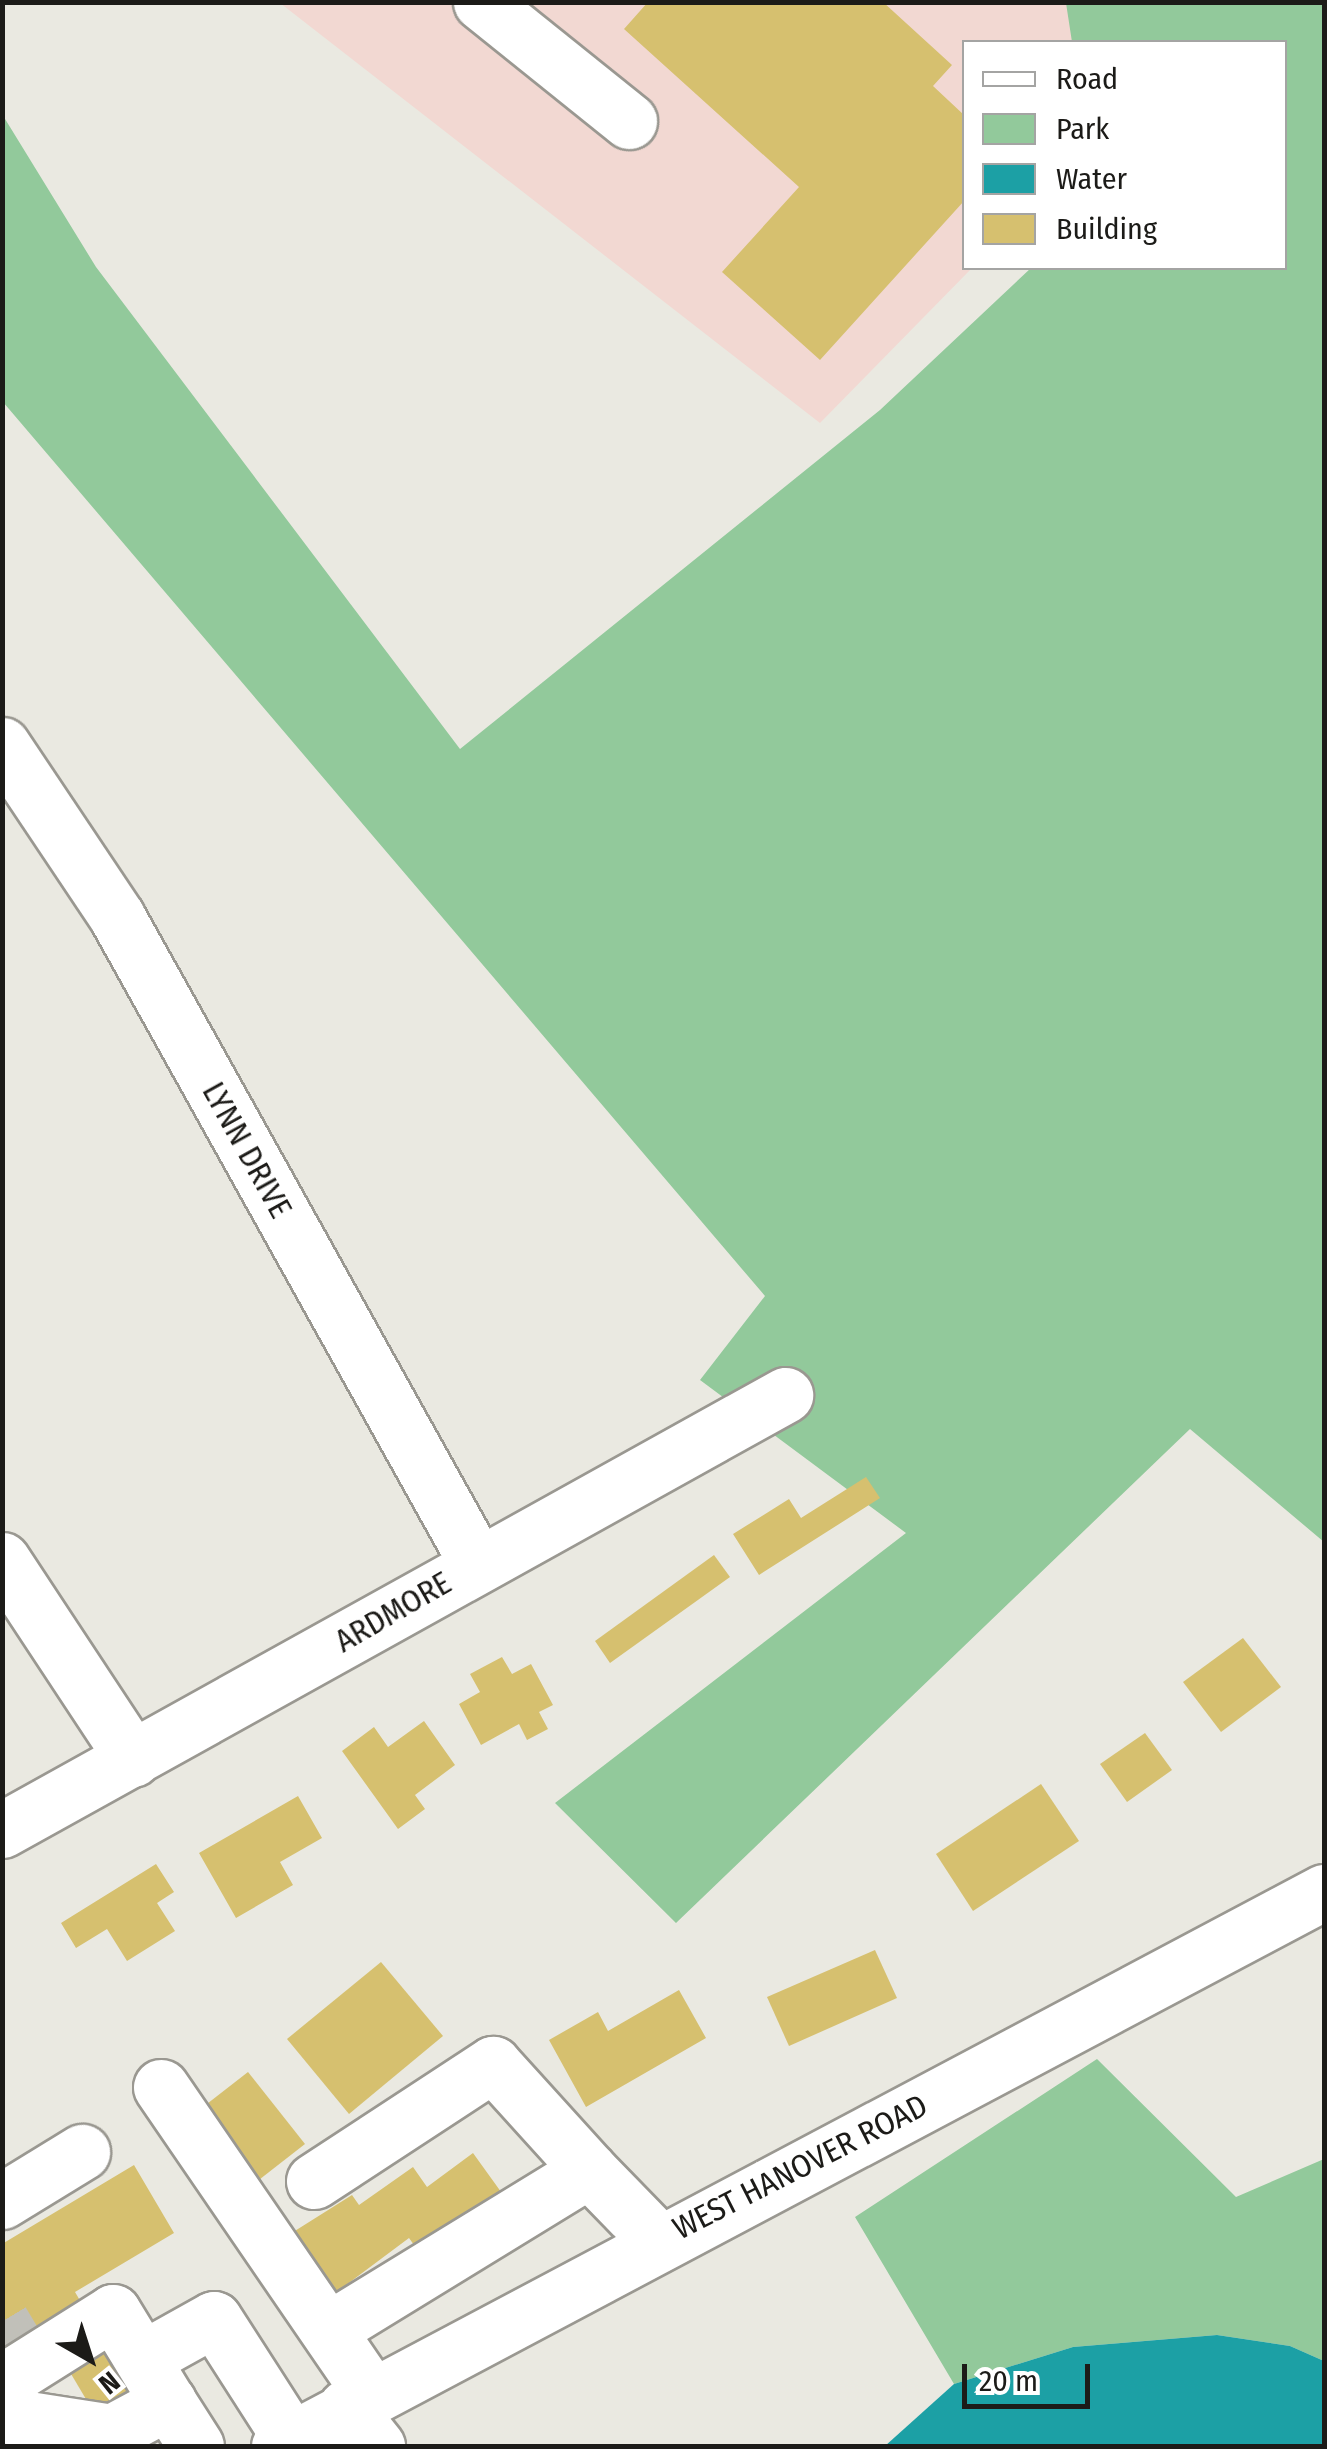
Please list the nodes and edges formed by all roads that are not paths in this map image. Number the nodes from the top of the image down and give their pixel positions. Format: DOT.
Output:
graph roads {
  1 [pos="480,2"];
  2 [pos="629,122"];
  3 [pos="2,746"];
  4 [pos="785,1395"];
  5 [pos="2,1560"];
  6 [pos="477,1563"];
  7 [pos="134,1759"];
  8 [pos="2,1830"];
  9 [pos="1324,1892"];
  10 [pos="161,2087"];
  11 [pos="82,2152"];
  12 [pos="589,2170"];
  13 [pos="314,2181"];
  14 [pos="2,2201"];
  15 [pos="657,2240"];
  16 [pos="286,2270"];
  17 [pos="430,2270"];
  18 [pos="214,2319"];
  19 [pos="328,2330"];
  20 [pos="478,2338"];
  21 [pos="17,2365"];
  22 [pos="169,2403"];
  23 [pos="2,2415"];
  24 [pos="365,2416"];
  25 [pos="285,2443"];
  1 -- 2 [label="street"];
  3 -- 6 [label="street, LYNN DRIVE"];
  4 -- 6 [label="street, ARDMORE"];
  5 -- 7 [label="street"];
  6 -- 7 [label="street, ARDMORE"];
  7 -- 8 [label="street, ARDMORE"];
  9 -- 15 [label="street, WEST HANOVER ROAD"];
  10 -- 16 [label="street"];
  11 -- 14 [label="street"];
  12 -- 13 [label="street"];
  12 -- 15 [label="street"];
  12 -- 17 [label="street"];
  15 -- 20 [label="street, WEST HANOVER ROAD"];
  16 -- 18 [label="street"];
  16 -- 19 [label="street"];
  17 -- 19 [label="street"];
  17 -- 20 [label="street"];
  18 -- 22 [label="street"];
  18 -- 25 [label="street"];
  19 -- 24 [label="street"];
  20 -- 24 [label="street, WEST HANOVER ROAD"];
  21 -- 22 [label="street"];
  22 -- 23 [label="street"];
  24 -- 25 [label="street, WEST HANOVER ROAD"];
}
